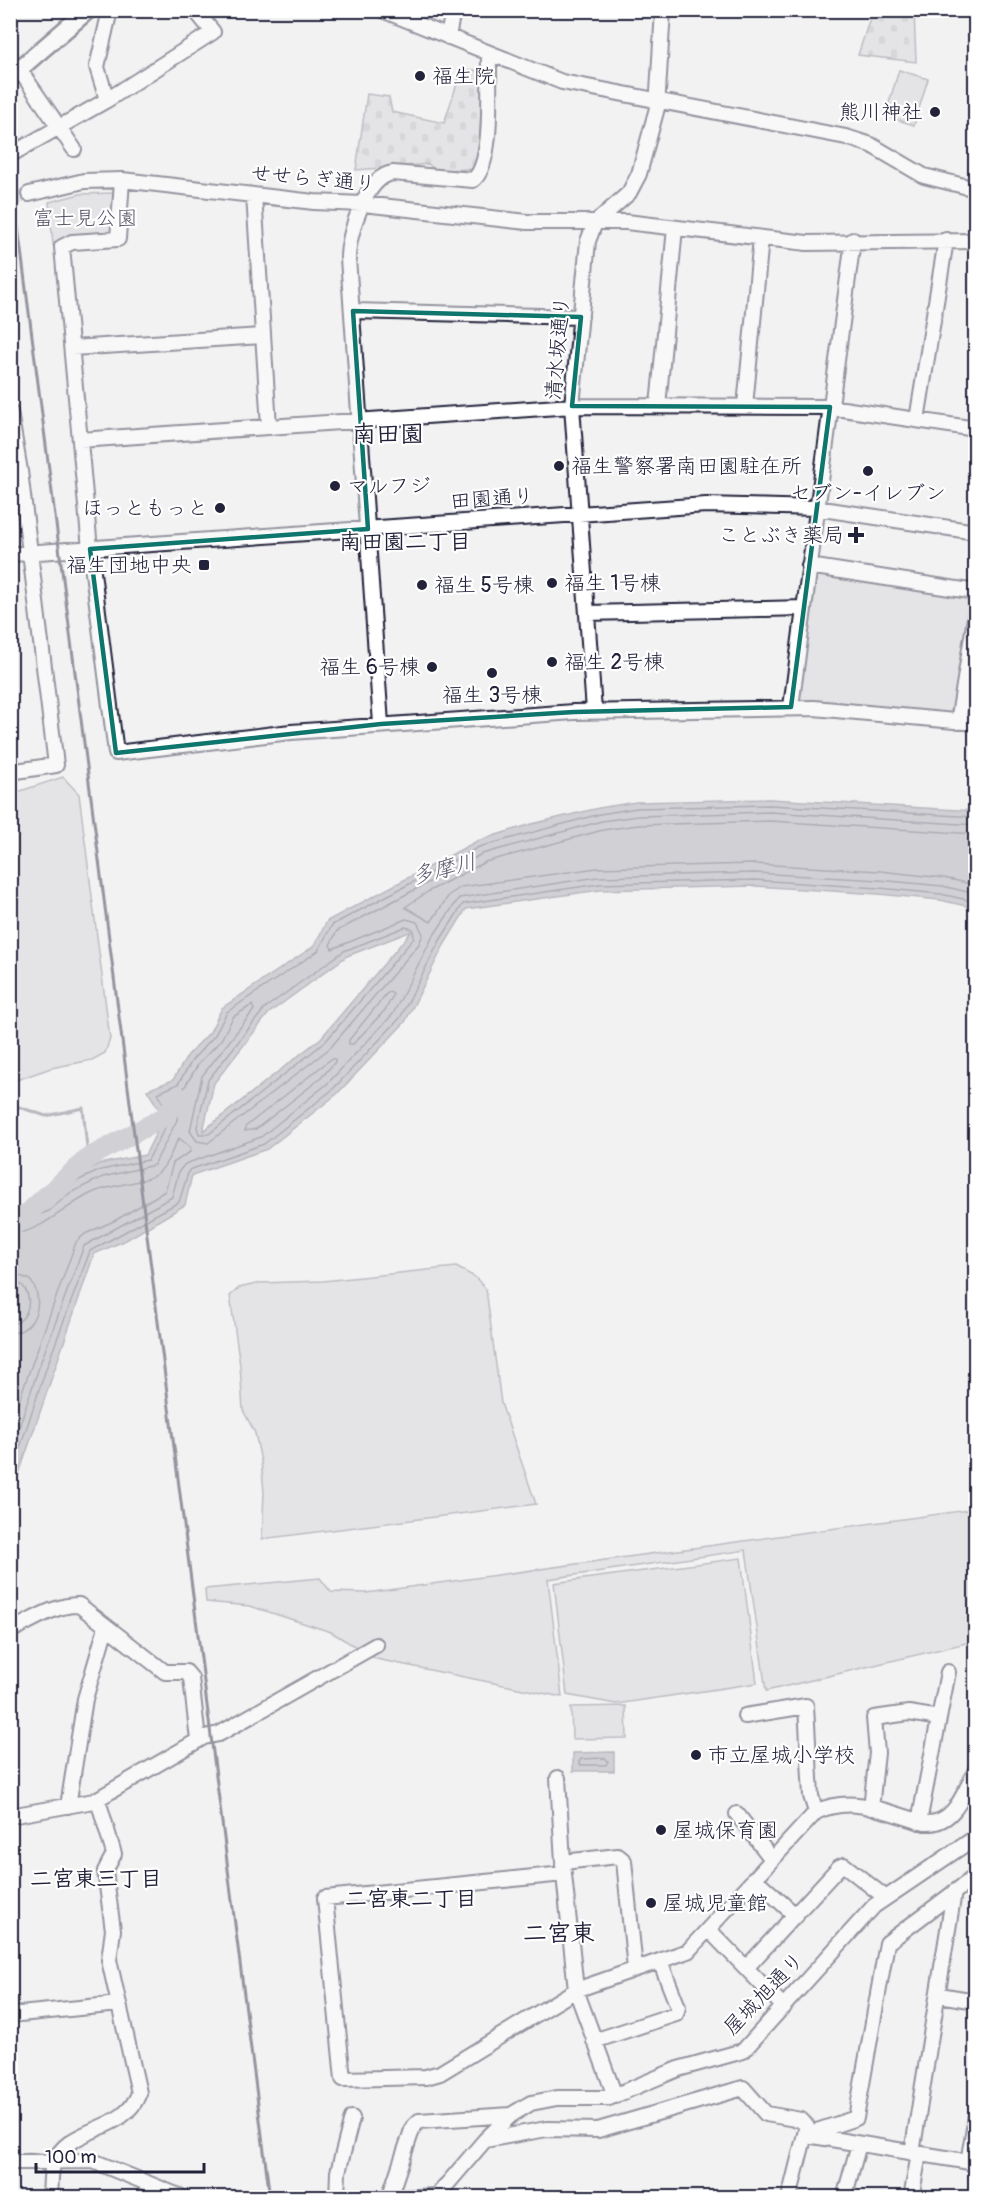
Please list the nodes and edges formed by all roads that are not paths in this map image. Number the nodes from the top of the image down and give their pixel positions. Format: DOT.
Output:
graph roads {
  1 [pos="88,10"];
  2 [pos="110,10"];
  3 [pos="195,10"];
  4 [pos="382,10"];
  5 [pos="453,10"];
  6 [pos="663,10"];
  7 [pos="448,37"];
  8 [pos="489,54"];
  9 [pos="15,73"];
  10 [pos="107,100"];
  11 [pos="658,100"];
  12 [pos="59,128"];
  13 [pos="74,149"];
  14 [pos="10,155"];
  15 [pos="122,180"];
  16 [pos="975,189"];
  17 [pos="29,194"];
  18 [pos="254,195"];
  19 [pos="363,204"];
  20 [pos="595,222"];
  21 [pos="675,228"];
  22 [pos="760,238"];
  23 [pos="853,240"];
  24 [pos="946,240"];
  25 [pos="975,241"];
  26 [pos="353,311"];
  27 [pos="581,317"];
  28 [pos="262,336"];
  29 [pos="72,348"];
  30 [pos="572,405"];
  31 [pos="658,406"];
  32 [pos="745,406"];
  33 [pos="830,407"];
  34 [pos="10,412"];
  35 [pos="359,420"];
  36 [pos="917,420"];
  37 [pos="269,426"];
  38 [pos="975,429"];
  39 [pos="80,440"];
  40 [pos="15,471"];
  41 [pos="816,508"];
  42 [pos="581,515"];
  43 [pos="368,529"];
  44 [pos="975,532"];
  45 [pos="90,549"];
  46 [pos="30,553"];
  47 [pos="10,554"];
  48 [pos="809,567"];
  49 [pos="975,592"];
  50 [pos="804,608"];
  51 [pos="975,612"];
  52 [pos="587,613"];
  53 [pos="790,707"];
  54 [pos="594,711"];
  55 [pos="958,722"];
  56 [pos="975,723"];
  57 [pos="381,724"];
  58 [pos="10,772"];
  59 [pos="106,1627"];
  60 [pos="10,1631"];
  61 [pos="376,1646"];
  62 [pos="948,1672"];
  63 [pos="745,1716"];
  64 [pos="939,1718"];
  65 [pos="198,1740"];
  66 [pos="975,1770"];
  67 [pos="558,1778"];
  68 [pos="98,1800"];
  69 [pos="68,1806"];
  70 [pos="871,1808"];
  71 [pos="816,1812"];
  72 [pos="736,1814"];
  73 [pos="10,1816"];
  74 [pos="919,1821"];
  75 [pos="975,1837"];
  76 [pos="771,1858"];
  77 [pos="563,1868"];
  78 [pos="975,1876"];
  79 [pos="754,1878"];
  80 [pos="954,1892"];
  81 [pos="886,1898"];
  82 [pos="796,1916"];
  83 [pos="708,1930"];
  84 [pos="660,1961"];
  85 [pos="746,1968"];
  86 [pos="635,1969"];
  87 [pos="576,1990"];
  88 [pos="939,1995"];
  89 [pos="975,2001"];
  90 [pos="119,2004"];
  91 [pos="784,2007"];
  92 [pos="10,2015"];
  93 [pos="594,2041"];
  94 [pos="615,2096"];
  95 [pos="511,2115"];
  96 [pos="975,2116"];
  97 [pos="352,2118"];
  98 [pos="856,2118"];
  99 [pos="805,2135"];
  100 [pos="484,2140"];
  101 [pos="855,2143"];
  102 [pos="916,2153"];
  103 [pos="55,2161"];
  104 [pos="10,2162"];
  105 [pos="972,2163"];
  106 [pos="437,2197"];
  107 [pos="50,2198"];
  108 [pos="184,2198"];
  109 [pos="337,2198"];
  110 [pos="389,2198"];
  111 [pos="395,2198"];
  112 [pos="789,2198"];
  113 [pos="844,2198"];
  114 [pos="911,2198"];
  1 -- 9 [label="main road"];
  2 -- 10 [label="street"];
  3 -- 10 [label="street"];
  4 -- 7 [label="street"];
  5 -- 7 [label="street"];
  6 -- 11 [label="street"];
  7 -- 8 [label="street"];
  8 -- 11 [label="street"];
  8 -- 19 [label="street"];
  9 -- 12 [label="street"];
  10 -- 12 [label="street"];
  11 -- 16 [label="street"];
  11 -- 20 [label="street"];
  12 -- 13 [label="street"];
  12 -- 14 [label="street"];
  15 -- 17 [label="street, せせらぎ通り"];
  15 -- 18 [label="street, せせらぎ通り"];
  15 -- 29 [label="street"];
  18 -- 19 [label="street, せせらぎ通り"];
  18 -- 28 [label="street"];
  19 -- 20 [label="street, せせらぎ通り"];
  19 -- 26 [label="street"];
  20 -- 21 [label="street, せせらぎ通り"];
  20 -- 27 [label="street, 清水坂通り"];
  21 -- 22 [label="street, せせらぎ通り"];
  21 -- 31 [label="street"];
  22 -- 23 [label="street, せせらぎ通り"];
  22 -- 32 [label="street"];
  23 -- 24 [label="street, せせらぎ通り"];
  23 -- 33 [label="street"];
  24 -- 25 [label="street, せせらぎ通り"];
  24 -- 36 [label="street"];
  26 -- 27 [label="street"];
  26 -- 35 [label="street"];
  27 -- 30 [label="street, 清水坂通り"];
  28 -- 29 [label="street"];
  28 -- 37 [label="street"];
  29 -- 39 [label="street"];
  30 -- 31 [label="street"];
  30 -- 35 [label="street"];
  30 -- 42 [label="street, 清水坂通り"];
  31 -- 32 [label="street"];
  32 -- 33 [label="street"];
  33 -- 36 [label="street"];
  33 -- 41 [label="street"];
  34 -- 40 [label="street"];
  35 -- 37 [label="street"];
  35 -- 43 [label="street"];
  36 -- 38 [label="street"];
  37 -- 39 [label="street"];
  39 -- 45 [label="street"];
  40 -- 46 [label="street"];
  41 -- 42 [label="street, 田園通り"];
  41 -- 44 [label="street, 田園通り"];
  41 -- 48 [label="street"];
  42 -- 43 [label="street, 田園通り"];
  42 -- 52 [label="street, 清水坂通り"];
  43 -- 45 [label="street, 田園通り"];
  43 -- 57 [label="street"];
  45 -- 46 [label="street, 田園通り"];
  45 -- 57 [label="street"];
  46 -- 47 [label="street, 田園通り"];
  46 -- 58 [label="street"];
  48 -- 49 [label="street"];
  48 -- 50 [label="street"];
  50 -- 52 [label="street"];
  50 -- 53 [label="street"];
  51 -- 55 [label="street"];
  52 -- 54 [label="street, 清水坂通り"];
  53 -- 54 [label="street"];
  53 -- 55 [label="street"];
  54 -- 57 [label="street"];
  55 -- 56 [label="street"];
  59 -- 60 [label="street"];
  59 -- 65 [label="street"];
  59 -- 69 [label="street"];
  61 -- 65 [label="street"];
  62 -- 64 [label="street"];
  63 -- 71 [label="street"];
  64 -- 70 [label="street"];
  64 -- 74 [label="street"];
  65 -- 68 [label="street"];
  66 -- 74 [label="street"];
  67 -- 77 [label="street"];
  68 -- 69 [label="street"];
  68 -- 90 [label="street"];
  69 -- 73 [label="street"];
  70 -- 71 [label="street"];
  70 -- 74 [label="street"];
  71 -- 76 [label="street"];
  72 -- 76 [label="street"];
  75 -- 81 [label="street, 屋城旭通り"];
  76 -- 79 [label="street"];
  77 -- 86 [label="street"];
  77 -- 87 [label="street"];
  77 -- 87 [label="street"];
  78 -- 80 [label="street"];
  79 -- 82 [label="street"];
  79 -- 83 [label="street"];
  80 -- 88 [label="street"];
  80 -- 98 [label="street"];
  81 -- 82 [label="street"];
  81 -- 91 [label="street, 屋城旭通り"];
  82 -- 85 [label="street"];
  83 -- 84 [label="street"];
  83 -- 85 [label="street"];
  84 -- 86 [label="street"];
  84 -- 93 [label="street"];
  85 -- 91 [label="street"];
  86 -- 87 [label="street"];
  87 -- 93 [label="street"];
  88 -- 89 [label="street"];
  88 -- 102 [label="street"];
  90 -- 92 [label="street"];
  90 -- 103 [label="street"];
  91 -- 94 [label="street, 屋城旭通り"];
  93 -- 94 [label="street"];
  94 -- 95 [label="street, 屋城旭通り"];
  95 -- 100 [label="street"];
  95 -- 110 [label="street"];
  96 -- 105 [label="street"];
  97 -- 109 [label="street"];
  98 -- 99 [label="street"];
  98 -- 101 [label="street"];
  99 -- 100 [label="street"];
  99 -- 101 [label="street"];
  99 -- 112 [label="street"];
  100 -- 106 [label="street"];
  101 -- 102 [label="street"];
  101 -- 113 [label="street"];
  102 -- 105 [label="street"];
  102 -- 114 [label="street"];
  103 -- 104 [label="street"];
  103 -- 107 [label="street"];
  103 -- 108 [label="street"];
  106 -- 111 [label="street"];
}
